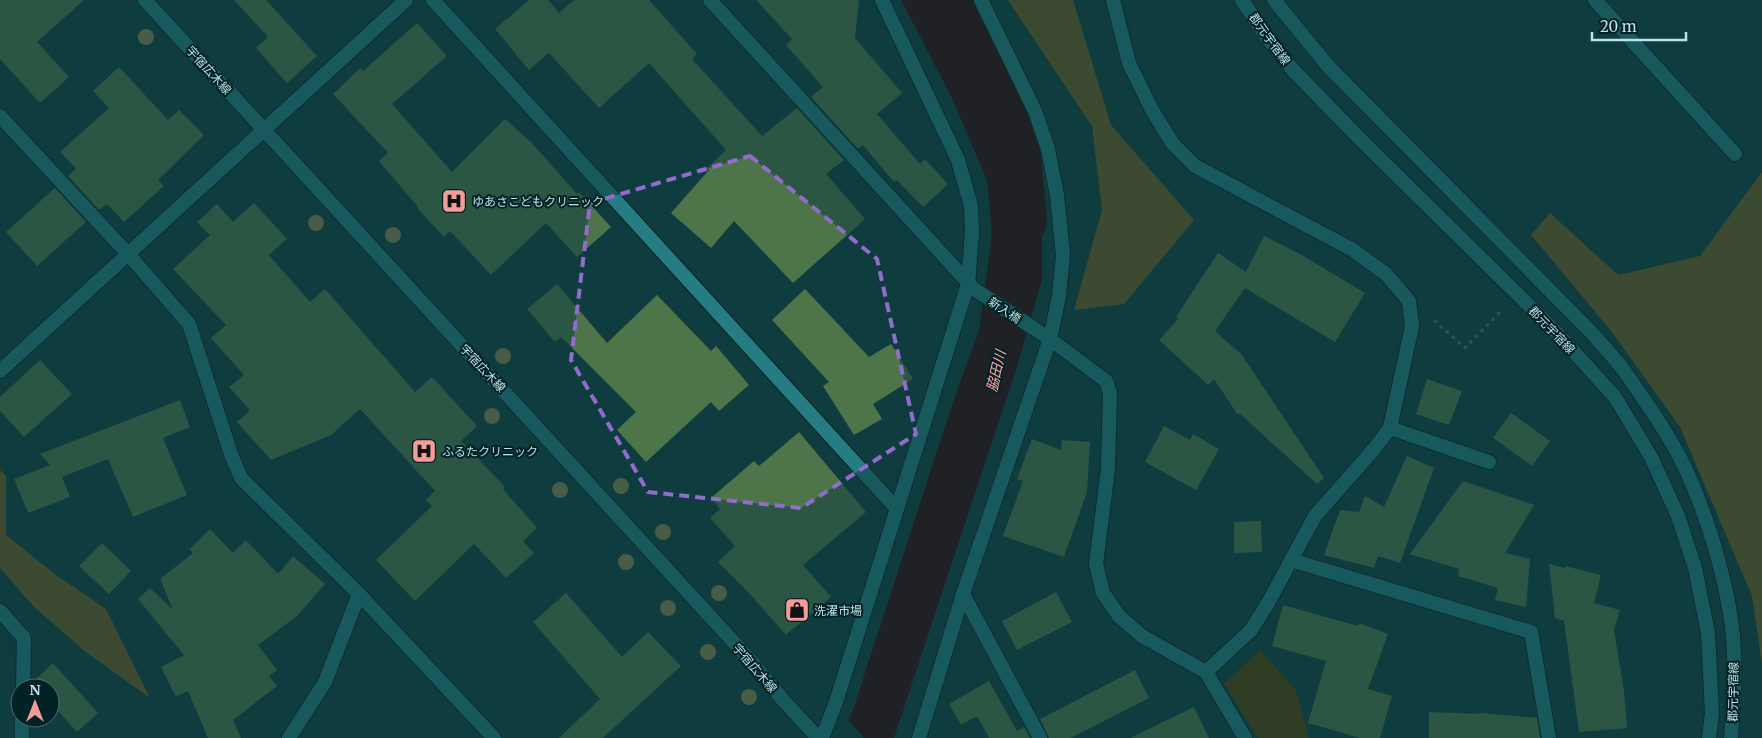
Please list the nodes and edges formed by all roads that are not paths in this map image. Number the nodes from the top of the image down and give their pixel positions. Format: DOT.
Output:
graph roads {
  1 [pos="145,0"];
  2 [pos="406,0"];
  3 [pos="433,0"];
  4 [pos="710,0"];
  5 [pos="882,0"];
  6 [pos="981,0"];
  7 [pos="1113,0"];
  8 [pos="1242,0"];
  9 [pos="1274,0"];
  10 [pos="1595,0"];
  11 [pos="0,116"];
  12 [pos="264,130"];
  13 [pos="1735,154"];
  14 [pos="128,254"];
  15 [pos="971,287"];
  16 [pos="1050,339"];
  17 [pos="0,371"];
  18 [pos="1390,428"];
  19 [pos="1488,462"];
  20 [pos="897,509"];
  21 [pos="1291,560"];
  22 [pos="359,594"];
  23 [pos="964,594"];
  24 [pos="0,611"];
  25 [pos="1206,672"];
  26 [pos="23,678"];
  27 [pos="290,738"];
  28 [pos="494,738"];
  29 [pos="818,738"];
  30 [pos="822,738"];
  31 [pos="918,738"];
  32 [pos="1040,738"];
  33 [pos="1245,738"];
  34 [pos="1549,738"];
  35 [pos="1709,738"];
  36 [pos="1731,738"];
  1 -- 12 [label="street, 宇宿広木線"];
  2 -- 12 [label="street"];
  3 -- 20 [label="street"];
  4 -- 15 [label="street, 新入橋"];
  5 -- 15 [label="street"];
  6 -- 16 [label="street"];
  7 -- 18 [label="street"];
  8 -- 35 [label="street, 郡元宇宿線"];
  9 -- 36 [label="street, 郡元宇宿線"];
  10 -- 13 [label="street"];
  11 -- 14 [label="street"];
  12 -- 14 [label="street"];
  12 -- 29 [label="street, 宇宿広木線"];
  14 -- 17 [label="street"];
  14 -- 22 [label="street"];
  15 -- 16 [label="street, 新入橋"];
  15 -- 20 [label="street"];
  16 -- 23 [label="street"];
  16 -- 25 [label="street, 新入橋"];
  18 -- 19 [label="street"];
  18 -- 21 [label="street"];
  20 -- 30 [label="street"];
  21 -- 25 [label="street"];
  21 -- 34 [label="street"];
  22 -- 27 [label="street"];
  22 -- 28 [label="street"];
  23 -- 31 [label="street"];
  23 -- 32 [label="street"];
  24 -- 26 [label="street"];
  25 -- 33 [label="street"];
}
